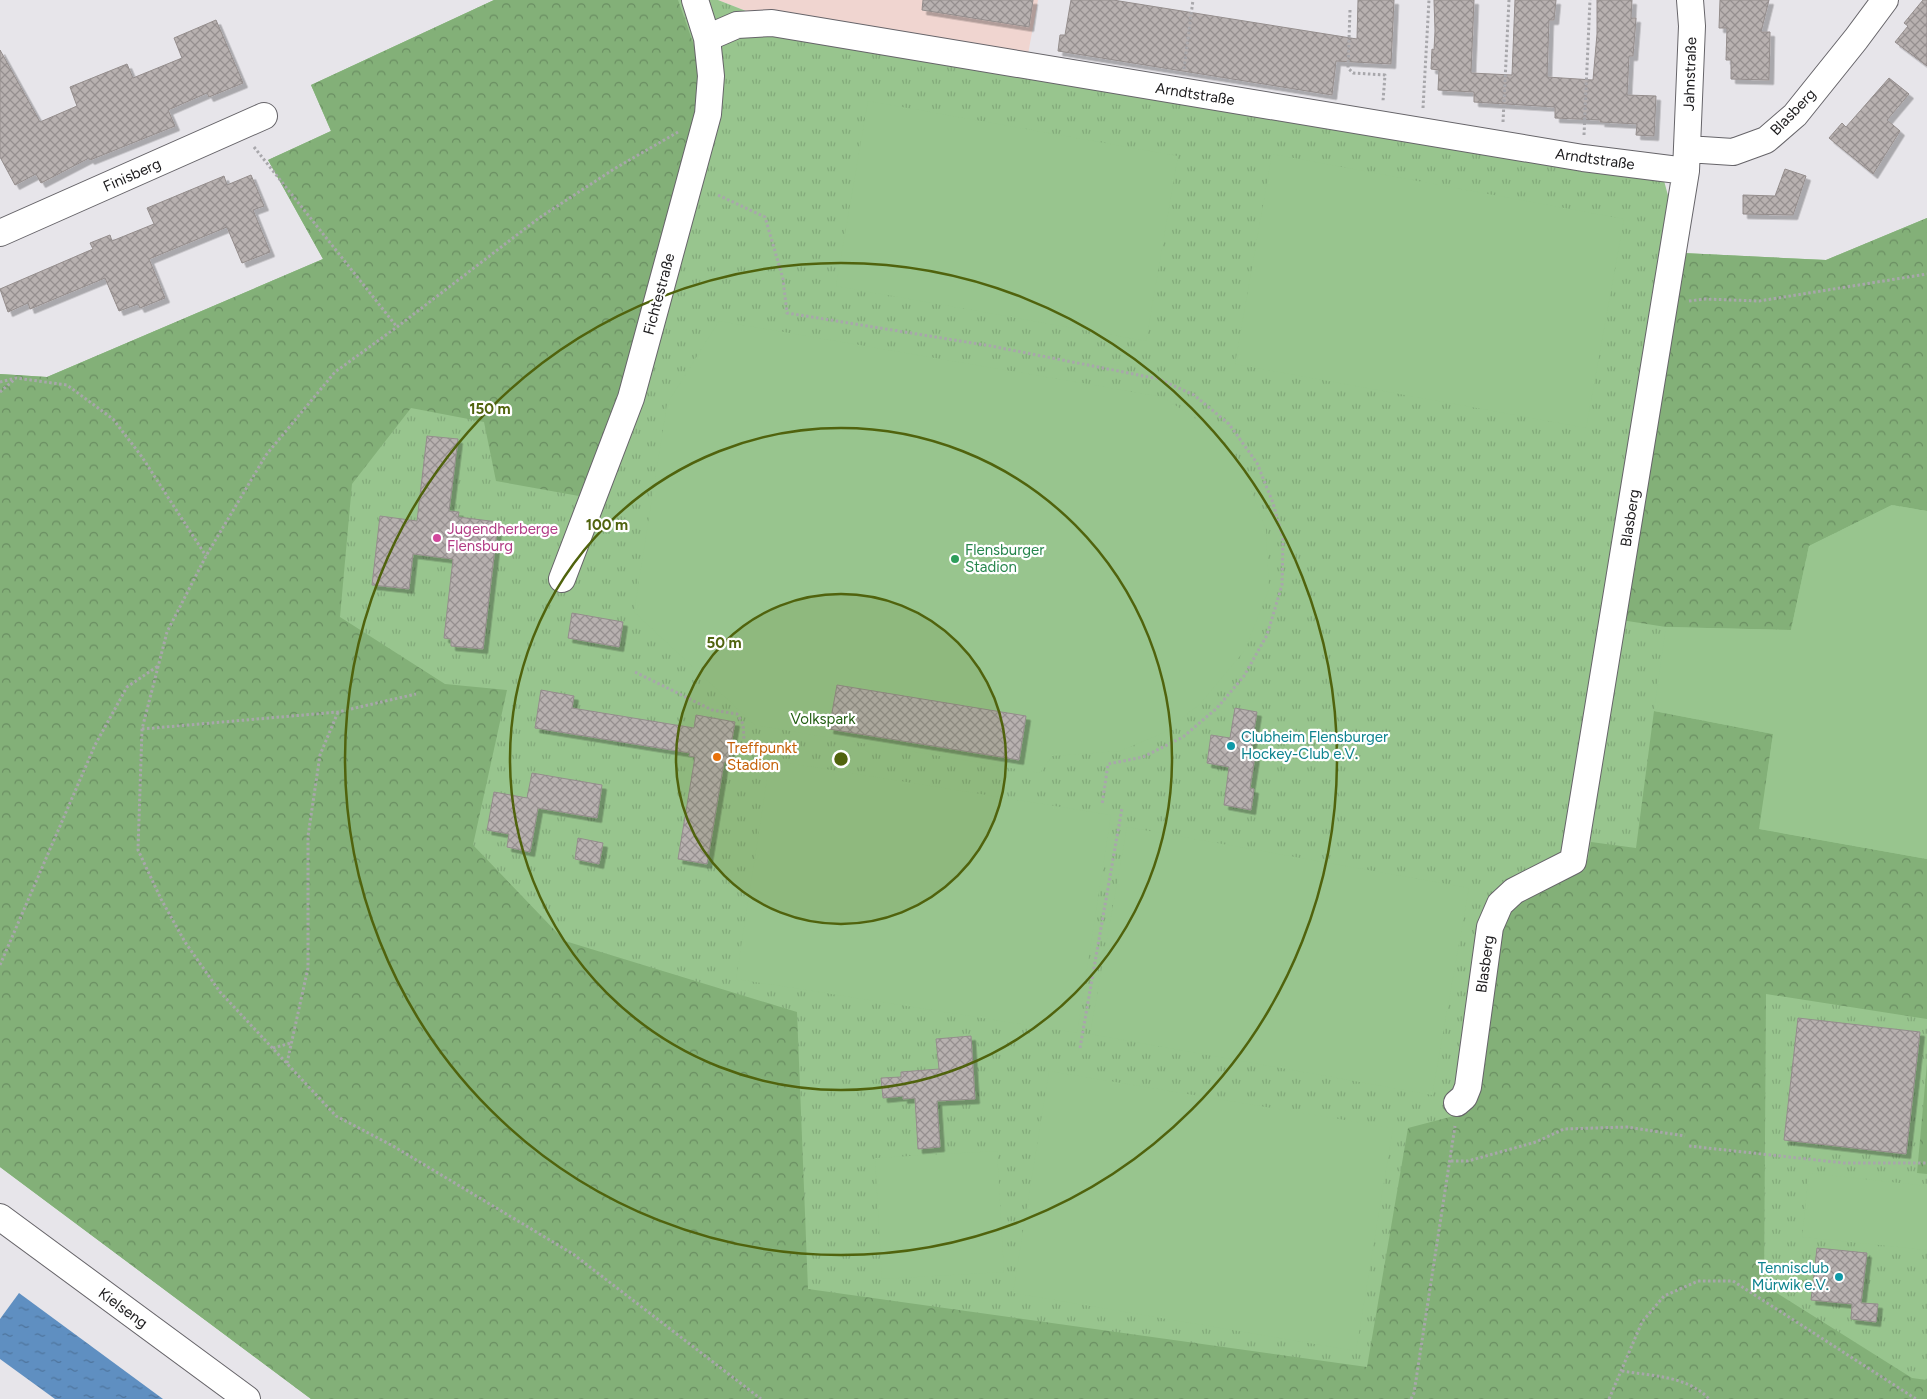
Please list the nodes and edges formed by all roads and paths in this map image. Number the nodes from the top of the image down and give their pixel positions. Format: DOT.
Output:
graph roads {
  1 [pos="695,0"];
  2 [pos="1193,0"];
  3 [pos="1429,0"];
  4 [pos="1509,0"];
  5 [pos="1590,0"];
  6 [pos="1690,0"];
  7 [pos="1885,0"];
  8 [pos="1350,10"];
  9 [pos="706,38"];
  10 [pos="1385,74"];
  11 [pos="1182,91"];
  12 [pos="708,114"];
  13 [pos="264,116"];
  14 [pos="238,128"];
  15 [pos="1422,131"];
  16 [pos="1502,145"];
  17 [pos="1583,158"];
  18 [pos="1687,160"];
  19 [pos="718,195"];
  20 [pos="0,233"];
  21 [pos="1927,274"];
  22 [pos="1666,303"];
  23 [pos="397,327"];
  24 [pos="16,378"];
  25 [pos="0,382"];
  26 [pos="0,392"];
  27 [pos="206,556"];
  28 [pos="562,579"];
  29 [pos="158,666"];
  30 [pos="635,672"];
  31 [pos="416,694"];
  32 [pos="338,712"];
  33 [pos="142,729"];
  34 [pos="744,739"];
  35 [pos="1102,805"];
  36 [pos="1122,808"];
  37 [pos="0,966"];
  38 [pos="291,1043"];
  39 [pos="272,1048"];
  40 [pos="1080,1048"];
  41 [pos="286,1064"];
  42 [pos="1456,1103"];
  43 [pos="1685,1136"];
  44 [pos="1689,1146"];
  45 [pos="1451,1161"];
  46 [pos="1927,1163"];
  47 [pos="0,1217"];
  48 [pos="1622,1371"];
  49 [pos="247,1399"];
  50 [pos="761,1399"];
  51 [pos="1411,1399"];
  52 [pos="1609,1399"];
  53 [pos="1709,1399"];
  54 [pos="1916,1399"];
  1 -- 9 [label="street, Fichtestraße"];
  2 -- 11 [label="path"];
  3 -- 15 [label="path"];
  4 -- 16 [label="path"];
  5 -- 17 [label="path"];
  6 -- 18 [label="street, Jahnstraße"];
  7 -- 18 [label="street, Blasberg"];
  8 -- 10 [label="path"];
  9 -- 11 [label="street, Arndtstraße"];
  9 -- 12 [label="street, Fichtestraße"];
  11 -- 15 [label="street, Arndtstraße"];
  12 -- 23 [label="path"];
  12 -- 28 [label="street, Fichtestraße"];
  13 -- 14 [label="street, Finisberg"];
  14 -- 20 [label="street, Finisberg"];
  14 -- 23 [label="path"];
  15 -- 16 [label="street, Arndtstraße"];
  16 -- 17 [label="street, Arndtstraße"];
  17 -- 18 [label="street, Arndtstraße"];
  18 -- 22 [label="street, Blasberg"];
  19 -- 35 [label="path"];
  21 -- 22 [label="path"];
  22 -- 42 [label="street, Blasberg"];
  23 -- 27 [label="path"];
  24 -- 25 [label="path"];
  24 -- 26 [label="path"];
  24 -- 27 [label="path"];
  27 -- 29 [label="path"];
  29 -- 33 [label="path"];
  29 -- 37 [label="path"];
  30 -- 34 [label="path"];
  31 -- 32 [label="path"];
  32 -- 33 [label="path"];
  32 -- 38 [label="path"];
  33 -- 39 [label="path"];
  36 -- 40 [label="path"];
  38 -- 39 [label="path"];
  38 -- 41 [label="path"];
  39 -- 41 [label="path"];
  41 -- 50 [label="path"];
  42 -- 45 [label="path"];
  43 -- 45 [label="path"];
  44 -- 46 [label="path"];
  45 -- 51 [label="path"];
  47 -- 49 [label="street, Kielseng"];
  48 -- 52 [label="path"];
  48 -- 53 [label="path"];
  48 -- 54 [label="path"];
}
